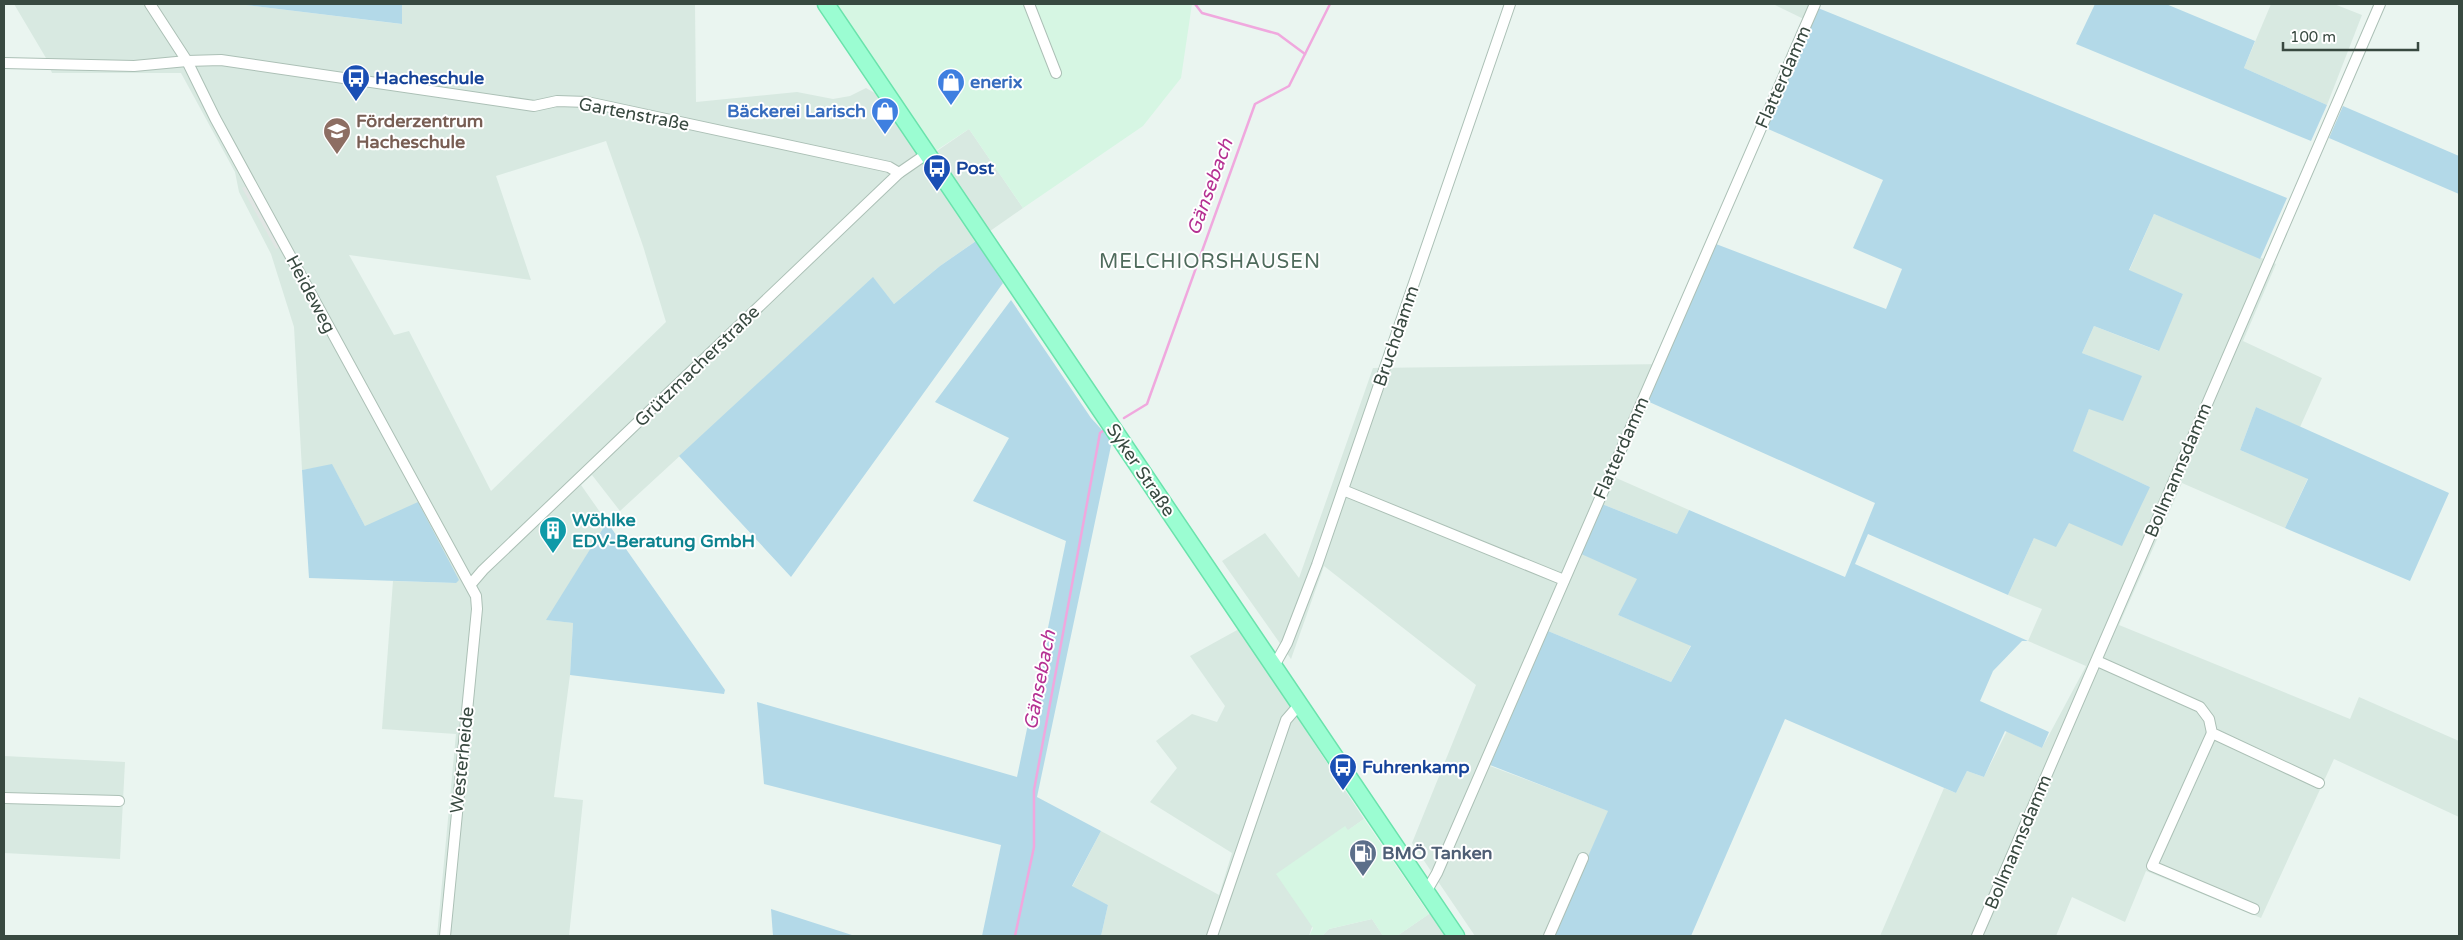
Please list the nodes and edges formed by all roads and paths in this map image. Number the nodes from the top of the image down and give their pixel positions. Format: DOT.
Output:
graph roads {
  1 [pos="150,4"];
  2 [pos="826,4"];
  3 [pos="1028,4"];
  4 [pos="1510,4"];
  5 [pos="1815,4"];
  6 [pos="2380,4"];
  7 [pos="186,61"];
  8 [pos="4,63"];
  9 [pos="1056,72"];
  10 [pos="928,153"];
  11 [pos="899,173"];
  12 [pos="1342,490"];
  13 [pos="1564,580"];
  14 [pos="471,584"];
  15 [pos="2097,660"];
  16 [pos="1274,666"];
  17 [pos="1299,705"];
  18 [pos="2212,733"];
  19 [pos="2319,782"];
  20 [pos="4,798"];
  21 [pos="119,801"];
  22 [pos="1583,858"];
  23 [pos="1426,892"];
  24 [pos="2254,909"];
  25 [pos="445,936"];
  26 [pos="1212,936"];
  27 [pos="1456,936"];
  28 [pos="1549,936"];
  29 [pos="1977,936"];
  1 -- 7 [label="street, Heideweg"];
  2 -- 10 [label="main road, Syker Straße"];
  3 -- 9 [label="street"];
  4 -- 12 [label="street, Bruchdamm"];
  5 -- 13 [label="street, Flatterdamm"];
  6 -- 15 [label="street, Bollmannsdamm"];
  7 -- 8 [label="street, Gartenstraße"];
  7 -- 11 [label="street, Gartenstraße"];
  7 -- 14 [label="street, Heideweg"];
  10 -- 11 [label="street, Grützmacherstraße"];
  10 -- 16 [label="main road, Syker Straße"];
  11 -- 14 [label="street, Grützmacherstraße"];
  12 -- 13 [label="street"];
  12 -- 16 [label="street, Bruchdamm"];
  13 -- 23 [label="street, Flatterdamm"];
  14 -- 25 [label="street, Westerheide"];
  15 -- 18 [label="street"];
  15 -- 29 [label="street, Bollmannsdamm"];
  16 -- 17 [label="main road, Syker Straße"];
  17 -- 23 [label="main road, Syker Straße"];
  17 -- 26 [label="street"];
  18 -- 19 [label="street"];
  18 -- 24 [label="street"];
  20 -- 21 [label="street"];
  22 -- 28 [label="street"];
  23 -- 27 [label="main road, Syker Straße"];
}
